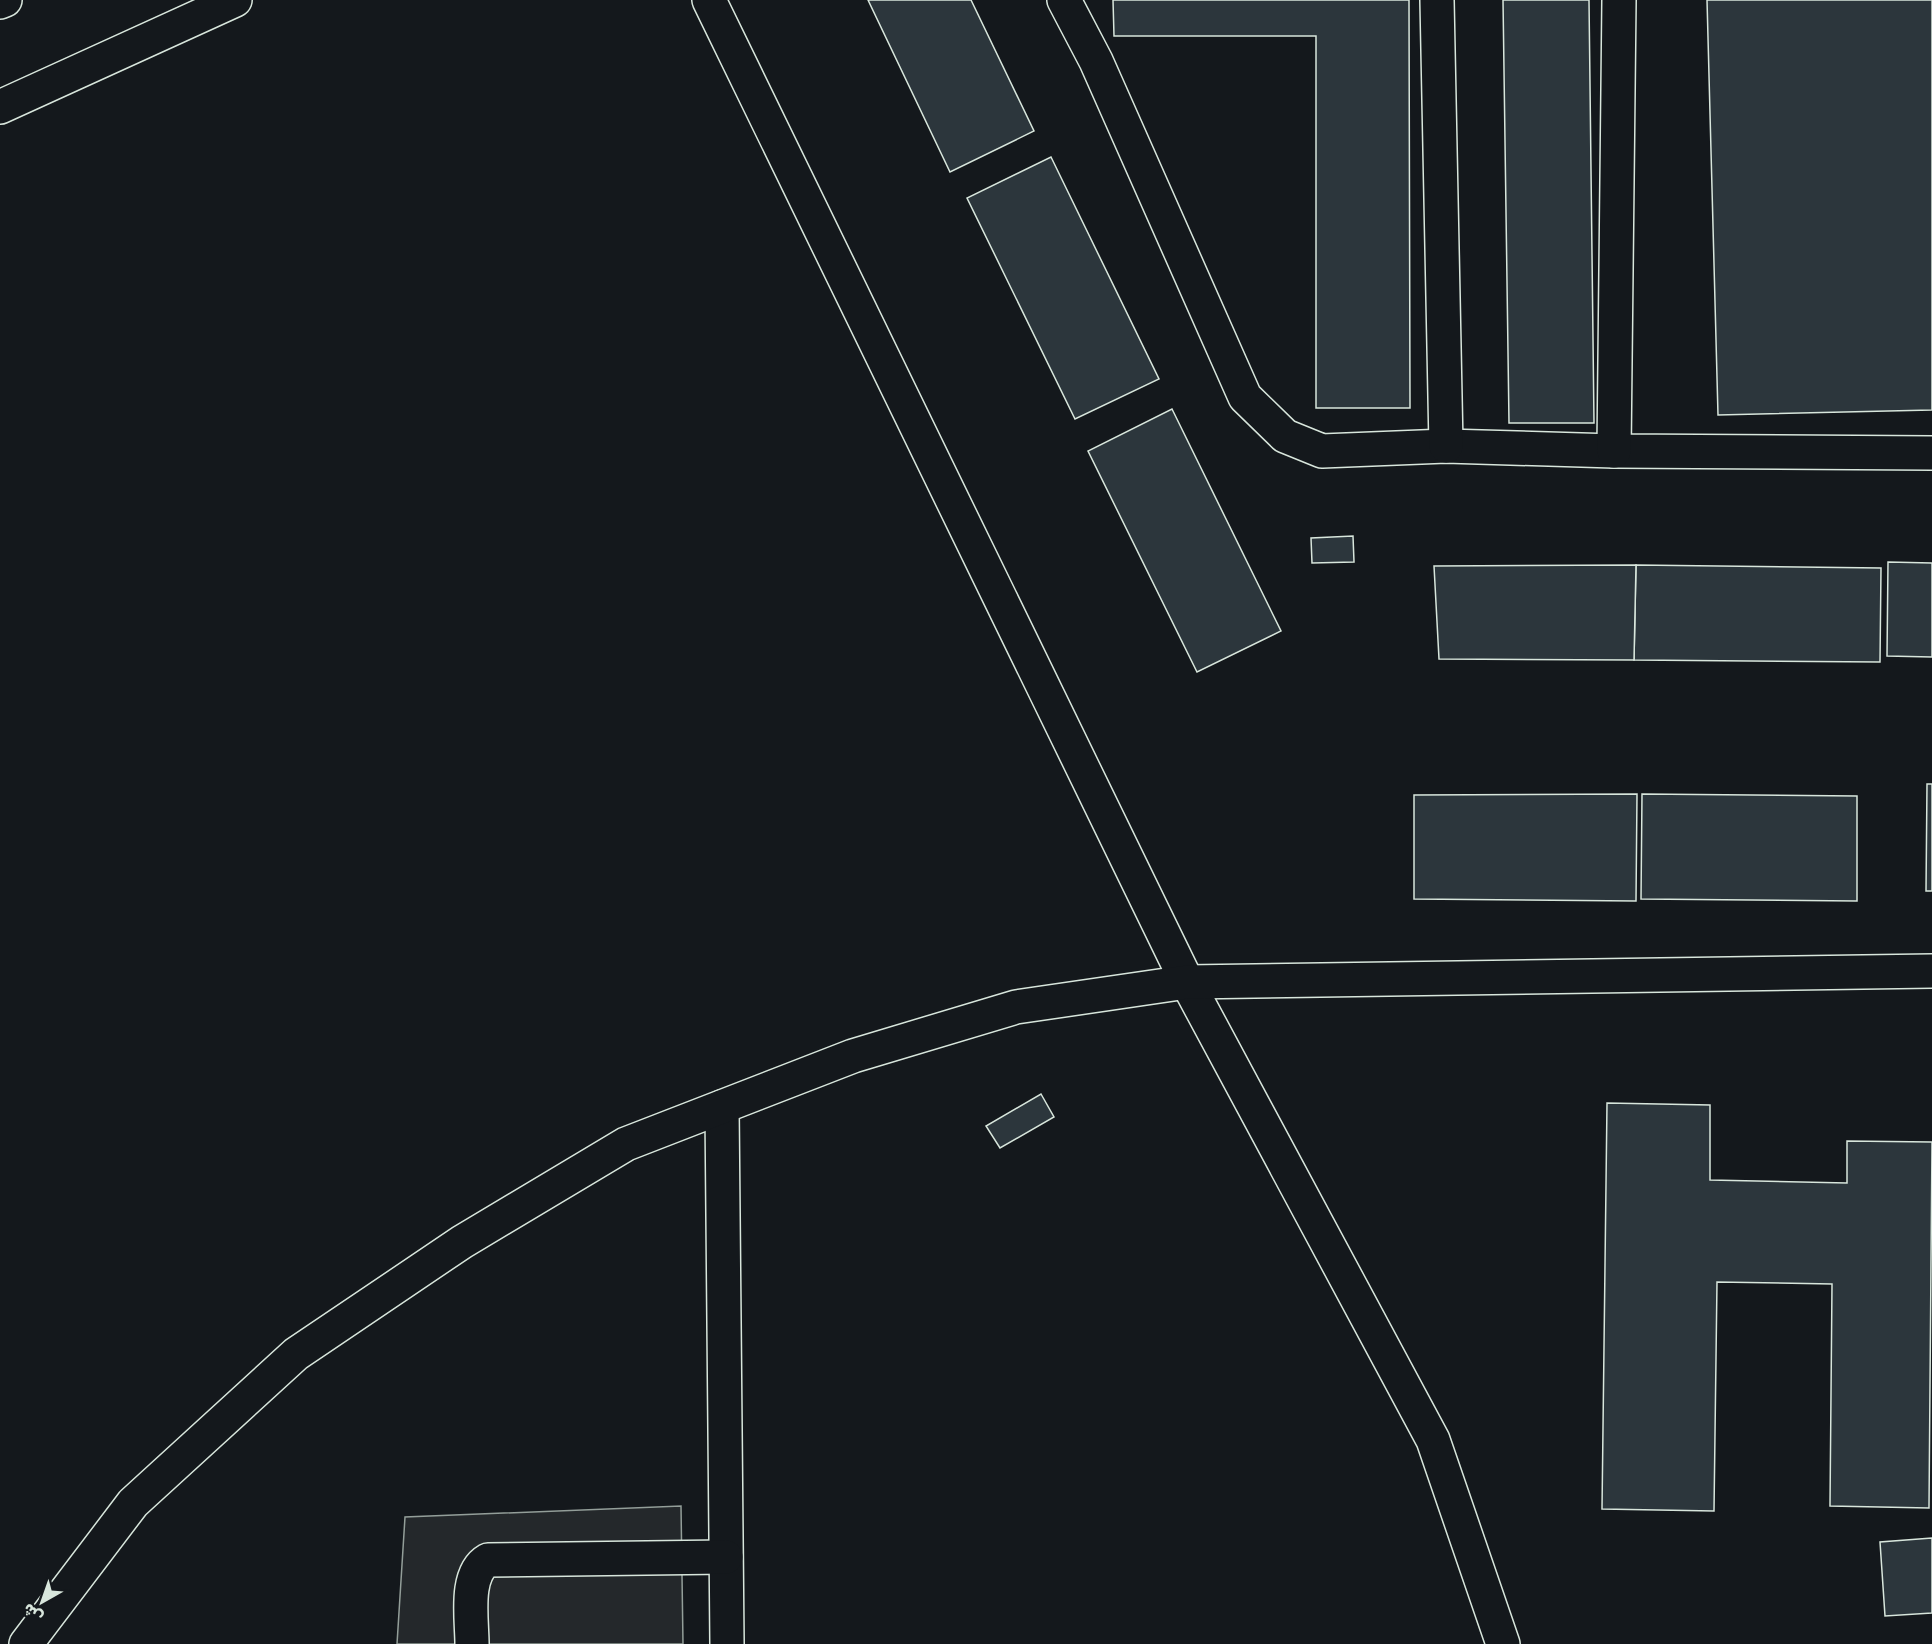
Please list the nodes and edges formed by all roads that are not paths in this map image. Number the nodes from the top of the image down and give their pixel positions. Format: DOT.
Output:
graph roads {
  1 [pos="5,0"];
  2 [pos="235,0"];
  3 [pos="709,0"];
  4 [pos="1064,0"];
  5 [pos="1437,0"];
  6 [pos="1619,0"];
  7 [pos="0,2"];
  8 [pos="0,107"];
  9 [pos="1446,446"];
  10 [pos="1614,451"];
  11 [pos="1932,453"];
  12 [pos="1932,972"];
  13 [pos="1187,982"];
  14 [pos="722,1107"];
  15 [pos="726,1557"];
  16 [pos="26,1644"];
  17 [pos="472,1644"];
  18 [pos="727,1644"];
  19 [pos="1503,1644"];
  1 -- 7 [label="street"];
  2 -- 8 [label="street"];
  3 -- 13 [label="street"];
  4 -- 9 [label="street"];
  5 -- 9 [label="street"];
  6 -- 10 [label="street"];
  9 -- 10 [label="street"];
  10 -- 11 [label="street"];
  12 -- 13 [label="street"];
  13 -- 14 [label="street"];
  13 -- 19 [label="street"];
  14 -- 15 [label="street"];
  14 -- 16 [label="street"];
  15 -- 17 [label="street"];
  15 -- 18 [label="street"];
}
